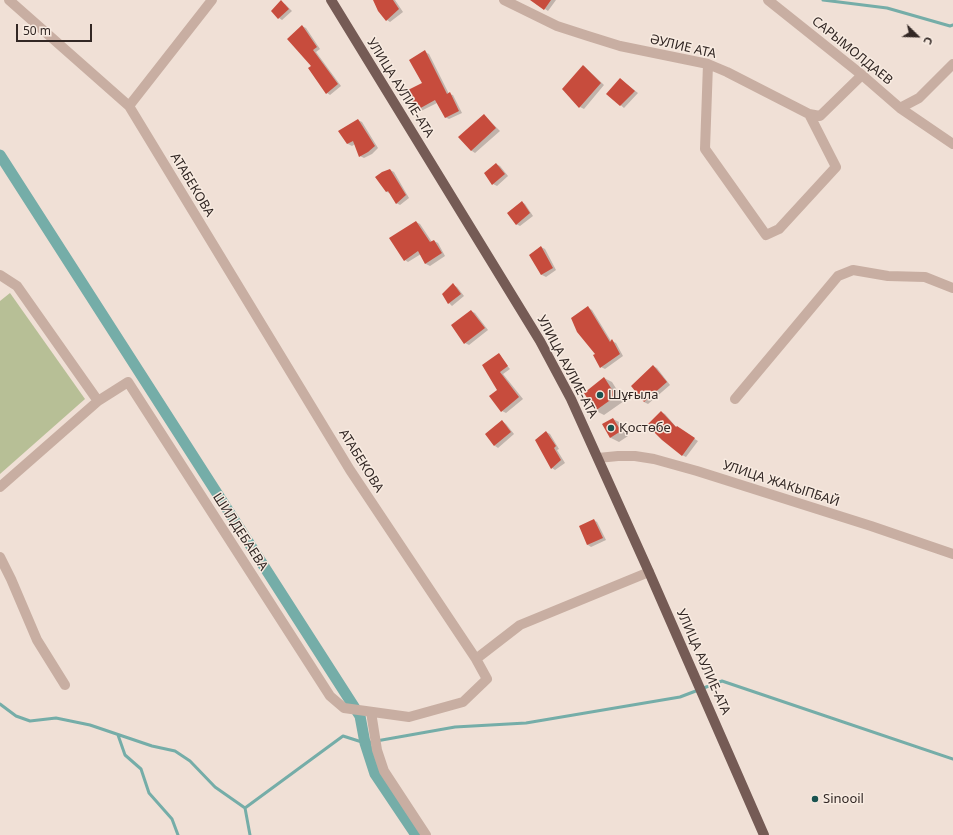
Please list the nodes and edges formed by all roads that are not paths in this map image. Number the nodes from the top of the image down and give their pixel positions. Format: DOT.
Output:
graph roads {
  1 [pos="9,0"];
  2 [pos="212,0"];
  3 [pos="331,0"];
  4 [pos="504,0"];
  5 [pos="768,0"];
  6 [pos="708,64"];
  7 [pos="953,64"];
  8 [pos="862,75"];
  9 [pos="129,106"];
  10 [pos="900,108"];
  11 [pos="809,114"];
  12 [pos="953,144"];
  13 [pos="0,275"];
  14 [pos="953,288"];
  15 [pos="735,399"];
  16 [pos="98,401"];
  17 [pos="598,458"];
  18 [pos="0,487"];
  19 [pos="953,553"];
  20 [pos="0,558"];
  21 [pos="649,572"];
  22 [pos="476,659"];
  23 [pos="65,685"];
  24 [pos="371,712"];
  25 [pos="426,835"];
  26 [pos="764,835"];
  1 -- 9 [label="street, АТАБЕКОВА"];
  2 -- 9 [label="street"];
  3 -- 17 [label="main road, УЛИЦА АУЛИЕ-АТА"];
  4 -- 6 [label="street, ӘУЛИЕ АТА"];
  5 -- 8 [label="street, САРЫМОЛДАЕВ"];
  6 -- 11 [label="street, ӘУЛИЕ АТА"];
  6 -- 11 [label="street"];
  7 -- 10 [label="street"];
  8 -- 10 [label="street, САРЫМОЛДАЕВ"];
  8 -- 11 [label="street"];
  9 -- 22 [label="street, АТАБЕКОВА"];
  10 -- 12 [label="street, САРЫМОЛДАЕВ"];
  13 -- 16 [label="street"];
  14 -- 15 [label="street"];
  16 -- 18 [label="street"];
  16 -- 24 [label="street, ШИЛДЕБАЕВА"];
  17 -- 19 [label="street, УЛИЦА ЖАКЫПБАЙ"];
  17 -- 21 [label="main road, УЛИЦА АУЛИЕ-АТА"];
  20 -- 23 [label="street"];
  21 -- 22 [label="street"];
  21 -- 26 [label="main road, УЛИЦА АУЛИЕ-АТА"];
  22 -- 24 [label="street, ШИЛДЕБАЕВА"];
  24 -- 25 [label="street"];
}
